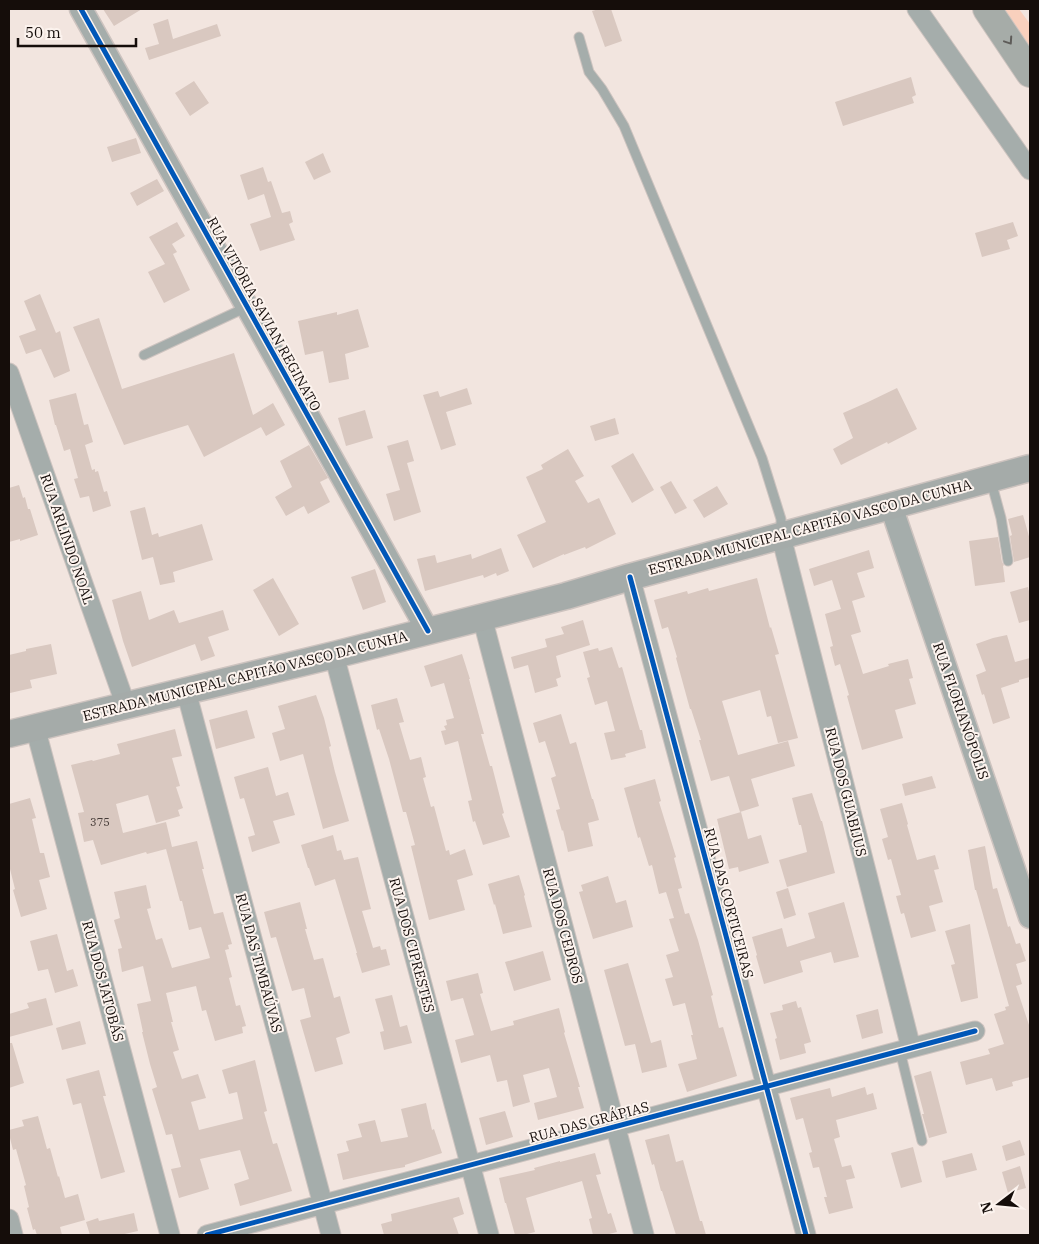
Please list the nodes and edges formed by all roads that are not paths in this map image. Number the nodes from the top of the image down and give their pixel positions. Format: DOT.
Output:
graph roads {
  1 [pos="81,9"];
  2 [pos="917,9"];
  3 [pos="988,9"];
  4 [pos="579,37"];
  5 [pos="1030,73"];
  6 [pos="1030,170"];
  7 [pos="247,306"];
  8 [pos="144,355"];
  9 [pos="9,373"];
  10 [pos="1030,468"];
  11 [pos="990,478"];
  12 [pos="891,506"];
  13 [pos="780,536"];
  14 [pos="1008,561"];
  15 [pos="630,577"];
  16 [pos="482,617"];
  17 [pos="428,631"];
  18 [pos="334,655"];
  19 [pos="186,691"];
  20 [pos="126,706"];
  21 [pos="36,727"];
  22 [pos="9,734"];
  23 [pos="1030,916"];
  24 [pos="976,1031"];
  25 [pos="906,1049"];
  26 [pos="766,1086"];
  27 [pos="616,1126"];
  28 [pos="922,1141"];
  29 [pos="470,1165"];
  30 [pos="323,1204"];
  31 [pos="9,1218"];
  32 [pos="13,1235"];
  33 [pos="170,1235"];
  34 [pos="208,1235"];
  35 [pos="331,1235"];
  36 [pos="489,1235"];
  37 [pos="644,1235"];
  38 [pos="806,1235"];
  1 -- 7 [label="street, RUA VITÓRIA SAVIAN REGINATO"];
  2 -- 6 [label="street"];
  3 -- 5 [label="highway, one-way"];
  4 -- 13 [label="lane"];
  7 -- 8 [label="lane"];
  7 -- 17 [label="street, RUA VITÓRIA SAVIAN REGINATO"];
  9 -- 20 [label="street, RUA ARLINDO NOAL"];
  10 -- 11 [label="main road, ESTRADA MUNICIPAL CAPITÃO VASCO DA CUNHA"];
  11 -- 12 [label="main road, ESTRADA MUNICIPAL CAPITÃO VASCO DA CUNHA"];
  11 -- 14 [label="lane"];
  12 -- 13 [label="main road, ESTRADA MUNICIPAL CAPITÃO VASCO DA CUNHA"];
  12 -- 23 [label="street, RUA FLORIANÓPOLIS"];
  13 -- 15 [label="main road, ESTRADA MUNICIPAL CAPITÃO VASCO DA CUNHA"];
  13 -- 25 [label="street, RUA DOS GUABIJUS"];
  15 -- 16 [label="main road, ESTRADA MUNICIPAL CAPITÃO VASCO DA CUNHA"];
  15 -- 26 [label="street, RUA DAS CORTICEIRAS"];
  16 -- 17 [label="main road, ESTRADA MUNICIPAL CAPITÃO VASCO DA CUNHA"];
  16 -- 27 [label="street, RUA DOS CEDROS"];
  17 -- 18 [label="main road, ESTRADA MUNICIPAL CAPITÃO VASCO DA CUNHA"];
  18 -- 19 [label="main road, ESTRADA MUNICIPAL CAPITÃO VASCO DA CUNHA"];
  18 -- 29 [label="street, RUA DOS CIPRESTES"];
  19 -- 20 [label="main road, ESTRADA MUNICIPAL CAPITÃO VASCO DA CUNHA"];
  19 -- 30 [label="street, RUA DAS TIMBAÚVAS"];
  20 -- 21 [label="main road, ESTRADA MUNICIPAL CAPITÃO VASCO DA CUNHA"];
  21 -- 22 [label="main road, ESTRADA MUNICIPAL CAPITÃO VASCO DA CUNHA"];
  21 -- 33 [label="street, RUA DOS JATOBÁS"];
  24 -- 25 [label="street, RUA DAS GRÁPIAS"];
  25 -- 26 [label="street, RUA DAS GRÁPIAS"];
  25 -- 28 [label="lane"];
  26 -- 27 [label="street, RUA DAS GRÁPIAS"];
  26 -- 38 [label="street, RUA DAS CORTICEIRAS"];
  27 -- 29 [label="street, RUA DAS GRÁPIAS"];
  27 -- 37 [label="street, RUA DOS CEDROS"];
  29 -- 30 [label="street, RUA DAS GRÁPIAS"];
  29 -- 36 [label="street, RUA DOS CIPRESTES"];
  30 -- 34 [label="street, RUA DAS GRÁPIAS"];
  30 -- 35 [label="street, RUA DAS TIMBAÚVAS"];
  31 -- 32 [label="street"];
}
